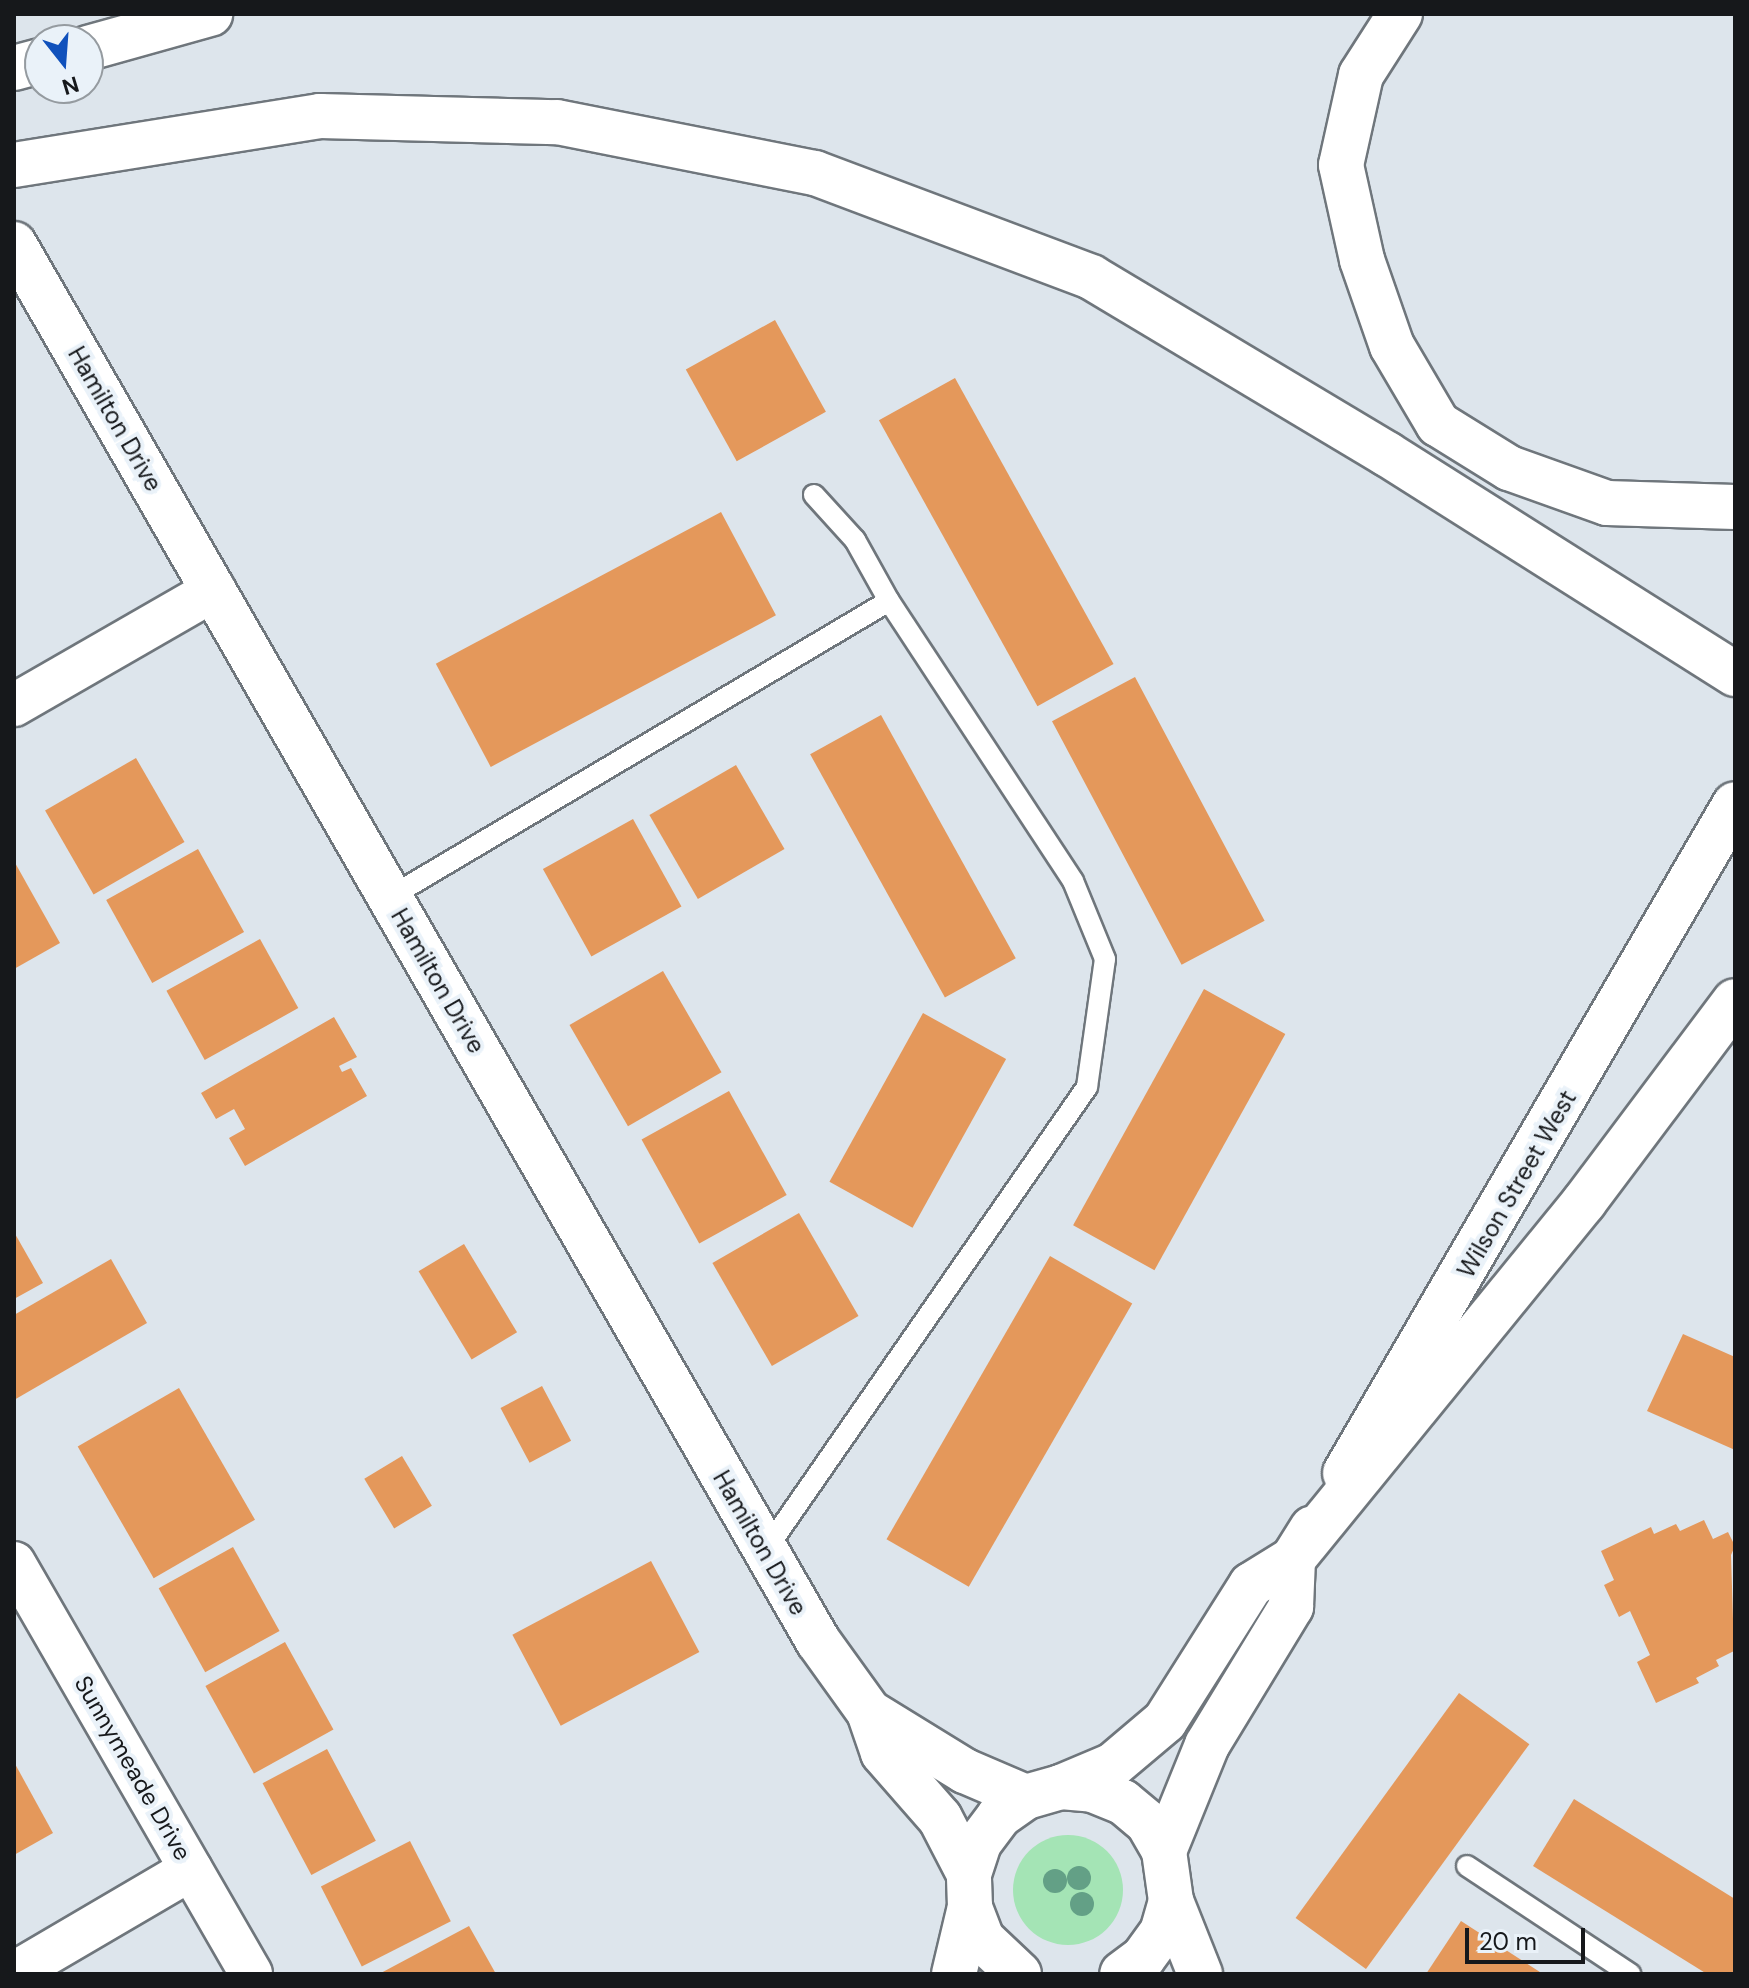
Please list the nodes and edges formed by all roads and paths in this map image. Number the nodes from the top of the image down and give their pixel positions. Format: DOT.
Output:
graph roads {
  1 [pos="210,14"];
  2 [pos="1400,14"];
  3 [pos="104,44"];
  4 [pos="14,165"];
  5 [pos="14,244"];
  6 [pos="814,495"];
  7 [pos="1735,507"];
  8 [pos="214,590"];
  9 [pos="889,601"];
  10 [pos="1735,674"];
  11 [pos="14,705"];
  12 [pos="1735,804"];
  13 [pos="390,897"];
  14 [pos="1735,1001"];
  15 [pos="765,1551"];
  16 [pos="1293,1559"];
  17 [pos="14,1563"];
  18 [pos="869,1712"];
  19 [pos="1043,1792"];
  20 [pos="1164,1851"];
  21 [pos="1467,1866"];
  22 [pos="191,1869"];
  23 [pos="970,1891"];
  24 [pos="1171,1901"];
  25 [pos="14,1973"];
  26 [pos="251,1974"];
  27 [pos="954,1974"];
  28 [pos="1019,1974"];
  29 [pos="1122,1974"];
  30 [pos="1200,1974"];
  31 [pos="1630,1974"];
  1 -- 3 [label="main road"];
  2 -- 7 [label="main road"];
  4 -- 10 [label="main road"];
  5 -- 8 [label="main road, Hamilton Drive"];
  6 -- 9 [label="lane"];
  8 -- 11 [label="street"];
  8 -- 13 [label="main road, Hamilton Drive"];
  9 -- 13 [label="lane"];
  9 -- 15 [label="lane"];
  12 -- 16 [label="main road, Wilson Street West"];
  13 -- 15 [label="main road, Hamilton Drive"];
  14 -- 16 [label="main road"];
  15 -- 18 [label="main road, Hamilton Drive"];
  16 -- 19 [label="main road, Wilson Street West"];
  16 -- 20 [label="main road, Wilson Street West"];
  17 -- 22 [label="street, Sunnymeade Drive"];
  18 -- 19 [label="main road, Hamilton Drive"];
  18 -- 23 [label="main road, Hamilton Drive"];
  19 -- 20 [label="main road, Hamilton Drive"];
  19 -- 23 [label="main road, Wilson Street West"];
  20 -- 24 [label="main road"];
  21 -- 31 [label="lane"];
  22 -- 25 [label="street"];
  22 -- 26 [label="street, Sunnymeade Drive"];
  23 -- 27 [label="main road"];
  23 -- 28 [label="main road, Hamilton Drive"];
  24 -- 29 [label="main road"];
  24 -- 30 [label="main road"];
}
